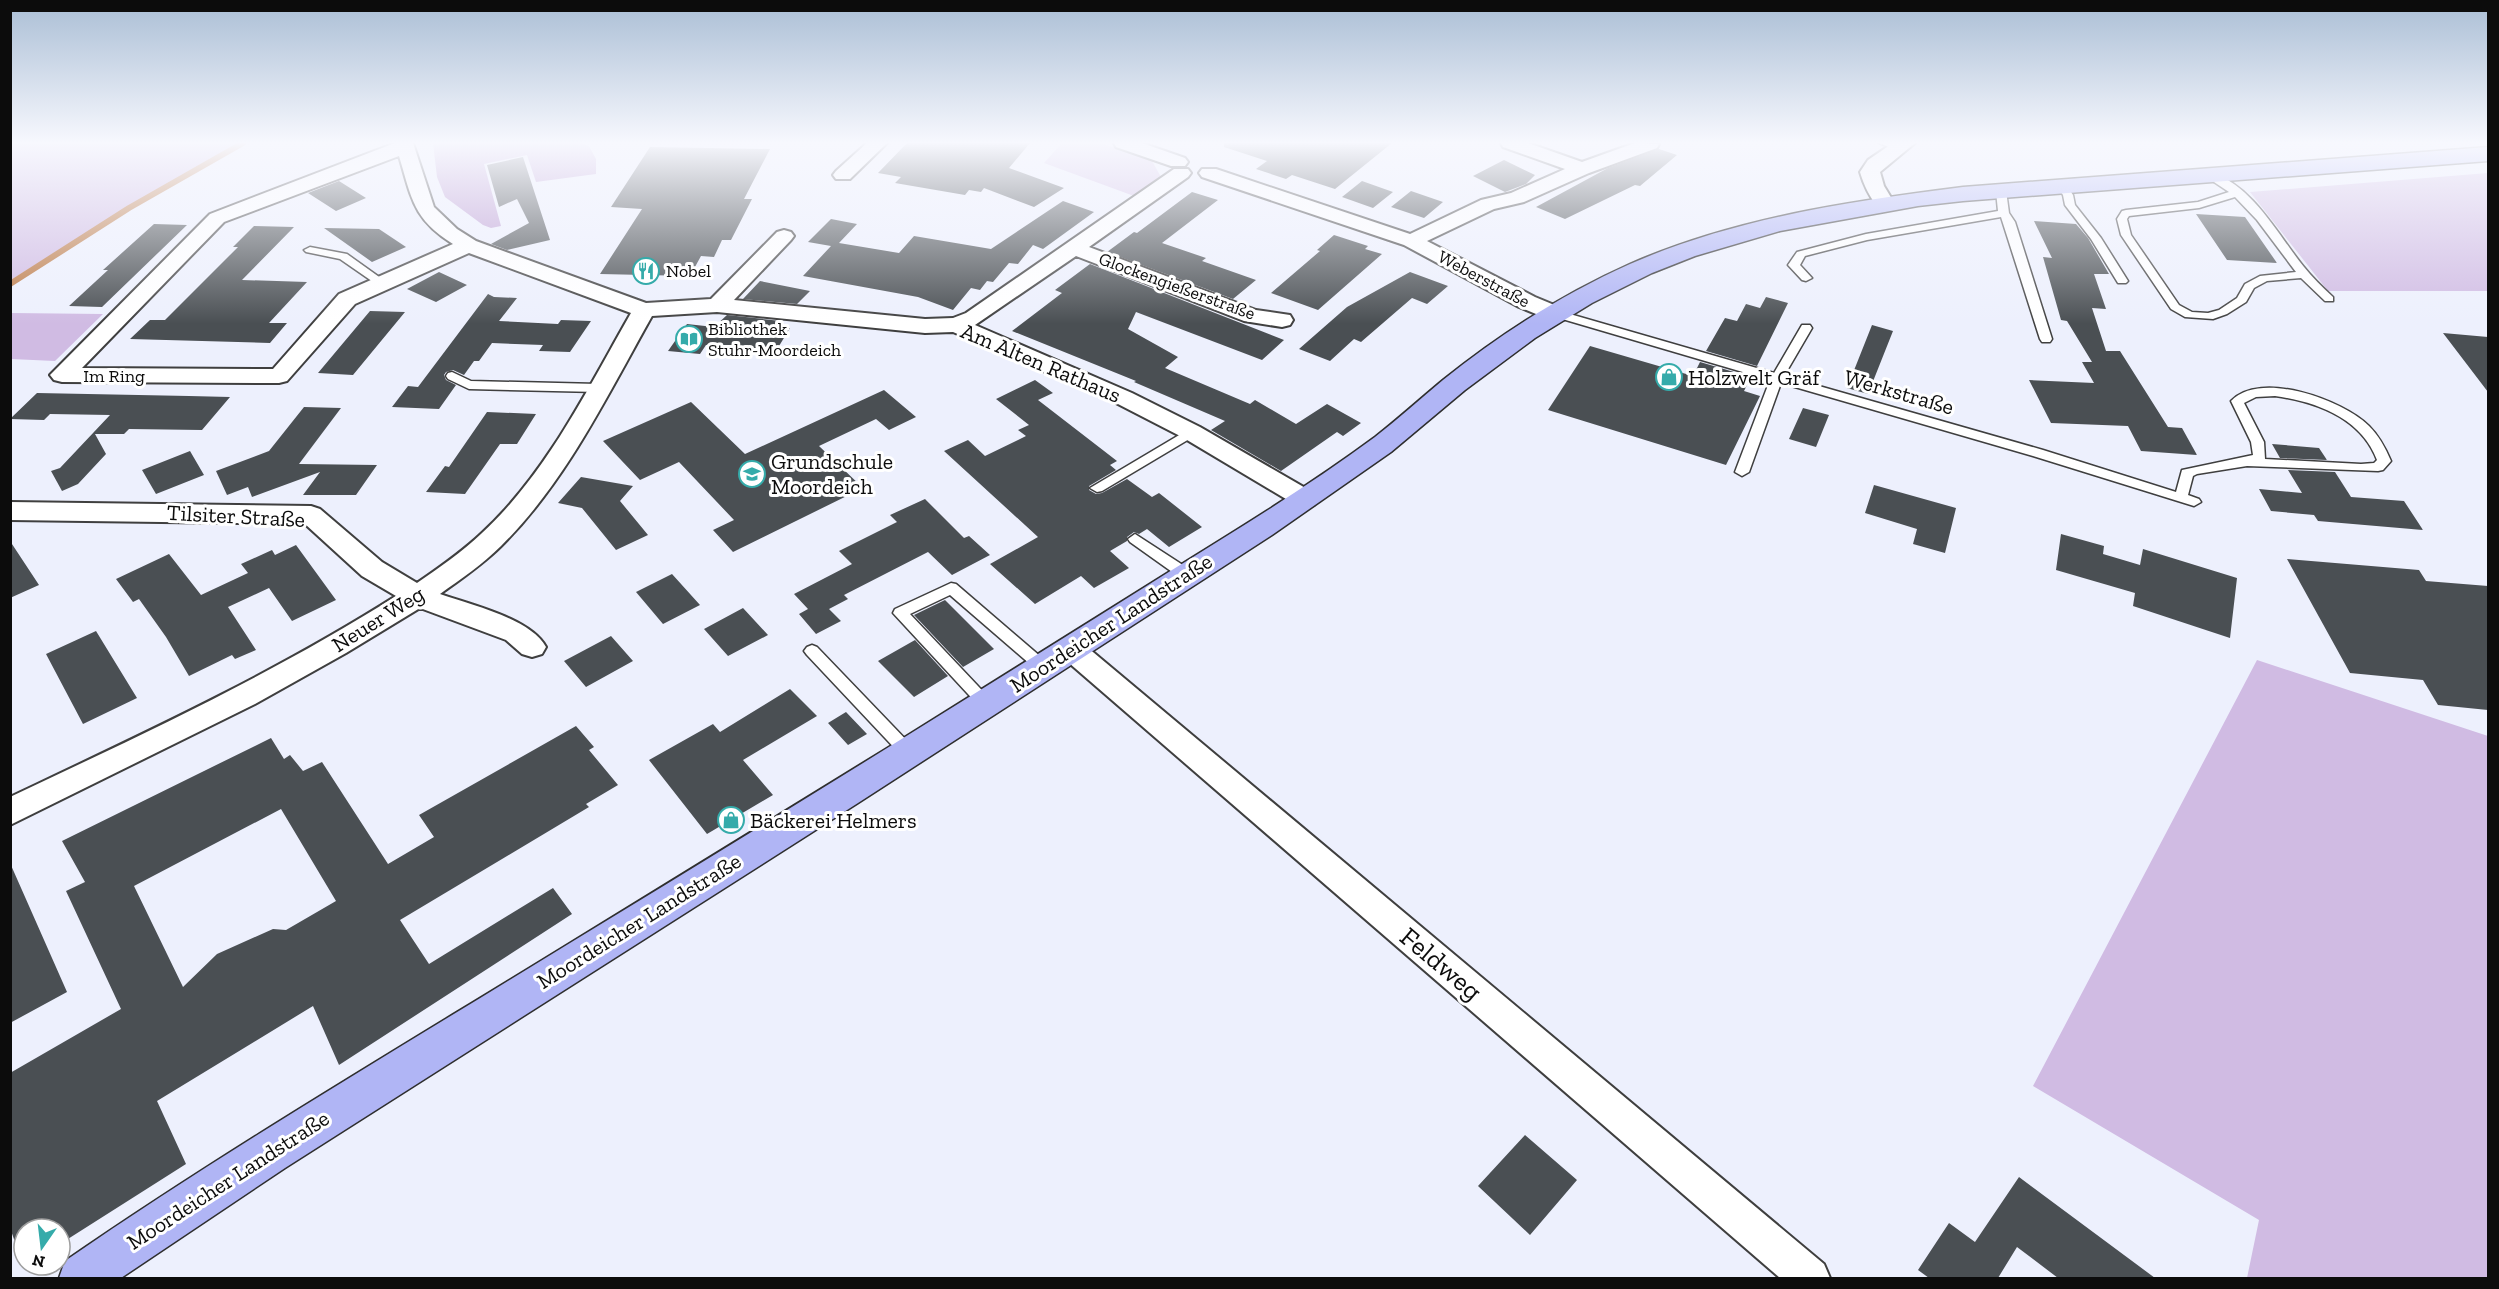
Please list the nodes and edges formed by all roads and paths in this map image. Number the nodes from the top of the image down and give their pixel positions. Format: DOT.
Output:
graph roads {
  1 [pos="255,203"];
  2 [pos="423,203"];
  3 [pos="1132,203"];
  4 [pos="1299,203"];
  5 [pos="1492,203"];
  6 [pos="1935,203"];
  7 [pos="1998,203"];
  8 [pos="2003,203"];
  9 [pos="2070,203"];
  10 [pos="2207,203"];
  11 [pos="2248,203"];
  12 [pos="1885,204"];
  13 [pos="784,236"];
  14 [pos="1411,241"];
  15 [pos="469,245"];
  16 [pos="1073,248"];
  17 [pos="310,250"];
  18 [pos="2305,274"];
  19 [pos="1806,279"];
  20 [pos="2122,281"];
  21 [pos="383,284"];
  22 [pos="2329,299"];
  23 [pos="717,305"];
  24 [pos="644,310"];
  25 [pos="1556,314"];
  26 [pos="1282,320"];
  27 [pos="956,326"];
  28 [pos="1806,328"];
  29 [pos="2046,339"];
  30 [pos="452,376"];
  31 [pos="1776,379"];
  32 [pos="598,388"];
  33 [pos="1191,432"];
  34 [pos="2249,462"];
  35 [pos="1742,472"];
  36 [pos="1097,489"];
  37 [pos="2181,497"];
  38 [pos="1305,499"];
  39 [pos="2194,502"];
  40 [pos="10,511"];
  41 [pos="1135,539"];
  42 [pos="1187,575"];
  43 [pos="417,596"];
  44 [pos="532,647"];
  45 [pos="812,651"];
  46 [pos="1057,658"];
  47 [pos="986,703"];
  48 [pos="908,752"];
  49 [pos="10,812"];
  50 [pos="82,1278"];
  51 [pos="1810,1278"];
  1 -- 21 [label="street, Im Ring"];
  2 -- 15 [label="street"];
  3 -- 16 [label="street"];
  4 -- 14 [label="street, Weberstraße"];
  5 -- 14 [label="street"];
  6 -- 12 [label="main road, Moordeicher Landstraße"];
  7 -- 19 [label="lane"];
  8 -- 29 [label="lane"];
  9 -- 20 [label="lane"];
  10 -- 18 [label="lane"];
  11 -- 18 [label="lane"];
  12 -- 25 [label="main road, Moordeicher Landstraße"];
  13 -- 23 [label="street"];
  14 -- 25 [label="street, Weberstraße"];
  15 -- 21 [label="street, Im Ring"];
  15 -- 24 [label="street"];
  16 -- 26 [label="street, Glockengießerstraße"];
  16 -- 27 [label="street"];
  17 -- 21 [label="lane"];
  18 -- 22 [label="lane"];
  23 -- 24 [label="street"];
  23 -- 27 [label="street, Am Alten Rathaus"];
  24 -- 32 [label="street, Neuer Weg"];
  25 -- 31 [label="lane, Werkstraße"];
  25 -- 38 [label="main road, Moordeicher Landstraße"];
  27 -- 33 [label="street, Am Alten Rathaus"];
  28 -- 31 [label="lane"];
  30 -- 32 [label="lane"];
  31 -- 35 [label="lane"];
  31 -- 37 [label="lane, Werkstraße"];
  32 -- 43 [label="street, Neuer Weg"];
  33 -- 36 [label="lane"];
  33 -- 38 [label="street, Am Alten Rathaus"];
  34 -- 34 [label="lane"];
  34 -- 37 [label="lane"];
  37 -- 39 [label="lane, Werkstraße"];
  38 -- 42 [label="main road, Moordeicher Landstraße"];
  40 -- 43 [label="street, Tilsiter Straße"];
  41 -- 42 [label="lane"];
  42 -- 46 [label="main road, Moordeicher Landstraße"];
  43 -- 44 [label="street, Tilsiter Straße"];
  43 -- 49 [label="street, Neuer Weg"];
  45 -- 48 [label="lane"];
  46 -- 47 [label="main road, Moordeicher Landstraße"];
  46 -- 47 [label="lane"];
  46 -- 51 [label="street, Feldweg"];
  47 -- 48 [label="main road, Moordeicher Landstraße"];
  48 -- 50 [label="main road, Moordeicher Landstraße"];
}
